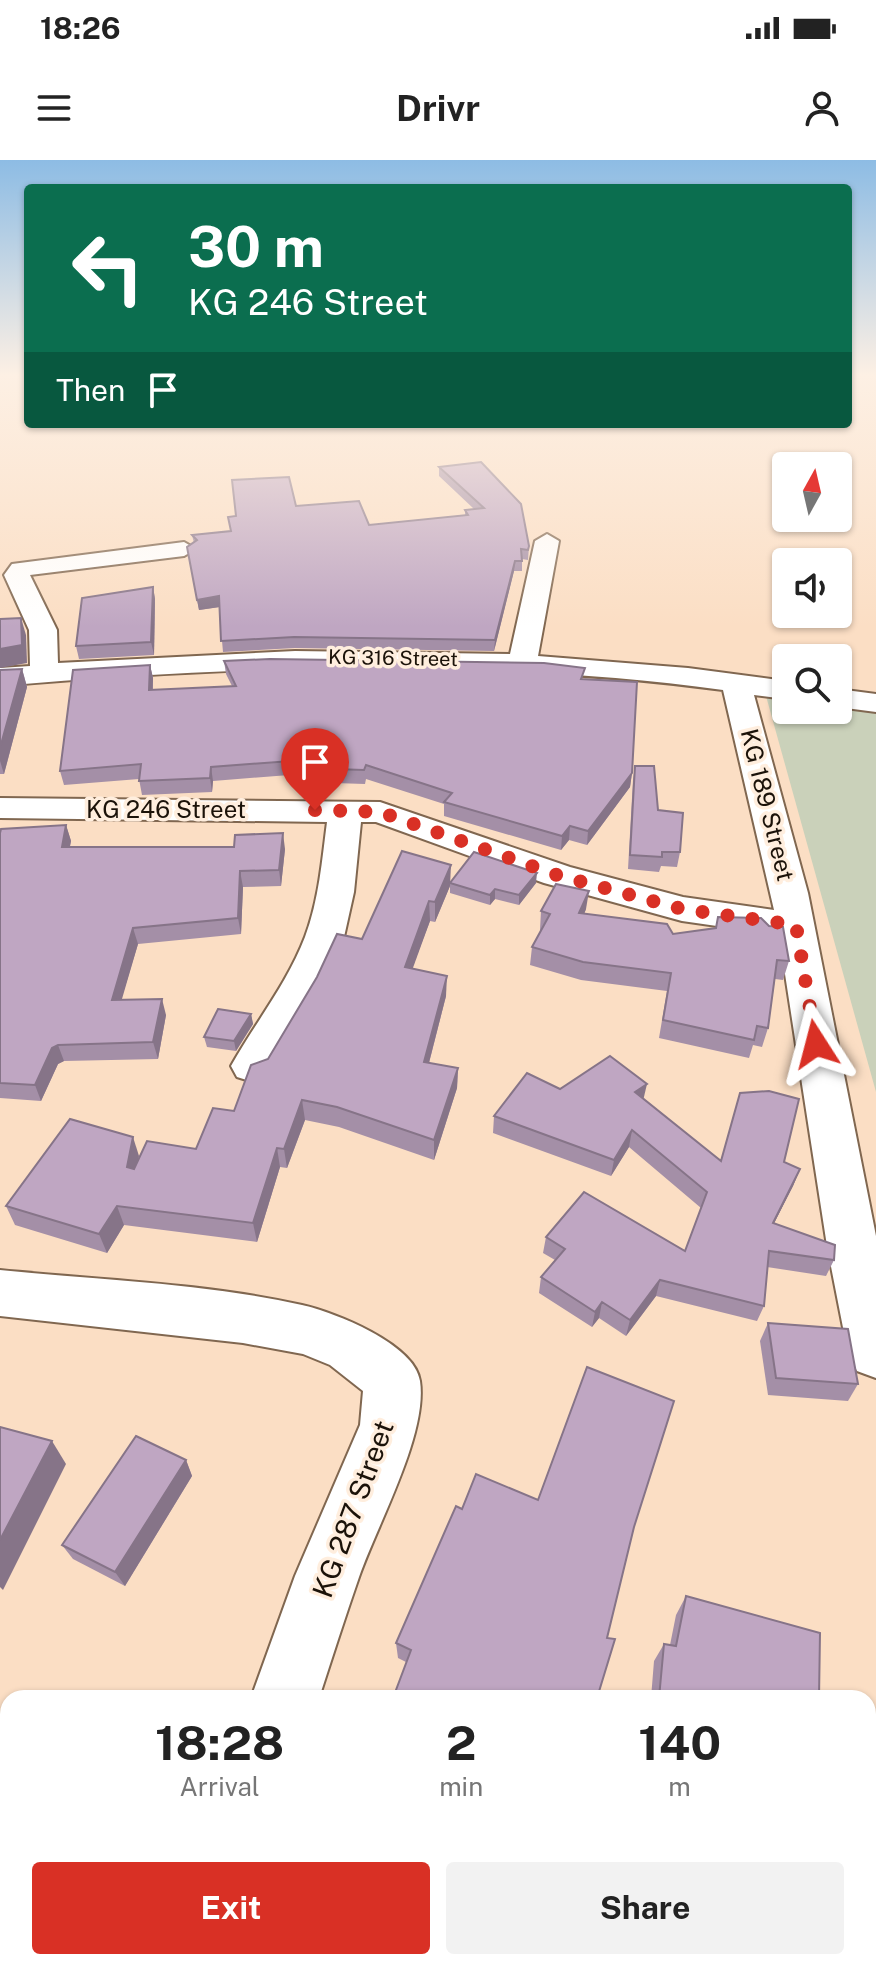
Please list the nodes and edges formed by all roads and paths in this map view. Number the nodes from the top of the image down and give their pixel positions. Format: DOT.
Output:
graph roads {
  1 [pos="547,541"];
  2 [pos="184,549"];
  3 [pos="523,661"];
  4 [pos="44,673"];
  5 [pos="0,677"];
  6 [pos="736,683"];
  7 [pos="772,688"];
  8 [pos="852,700"];
  9 [pos="876,703"];
  10 [pos="0,808"];
  11 [pos="345,810"];
  12 [pos="796,925"];
  13 [pos="253,1066"];
  14 [pos="0,1293"];
  15 [pos="876,1353"];
  16 [pos="288,1690"];
  1 -- 3 [label="street"];
  2 -- 4 [label="street"];
  3 -- 4 [label="street, KG 316 Street"];
  3 -- 6 [label="street, KG 316 Street"];
  4 -- 5 [label="street, KG 316 Street"];
  6 -- 7 [label="street, KG 316 Street"];
  6 -- 12 [label="street, KG 189 Street"];
  8 -- 9 [label="street"];
  10 -- 11 [label="street, KG 246 Street"];
  11 -- 12 [label="street, KG 246 Street"];
  11 -- 13 [label="street"];
  12 -- 15 [label="street, KG 189 Street"];
  14 -- 16 [label="street, KG 287 Street"];
}
